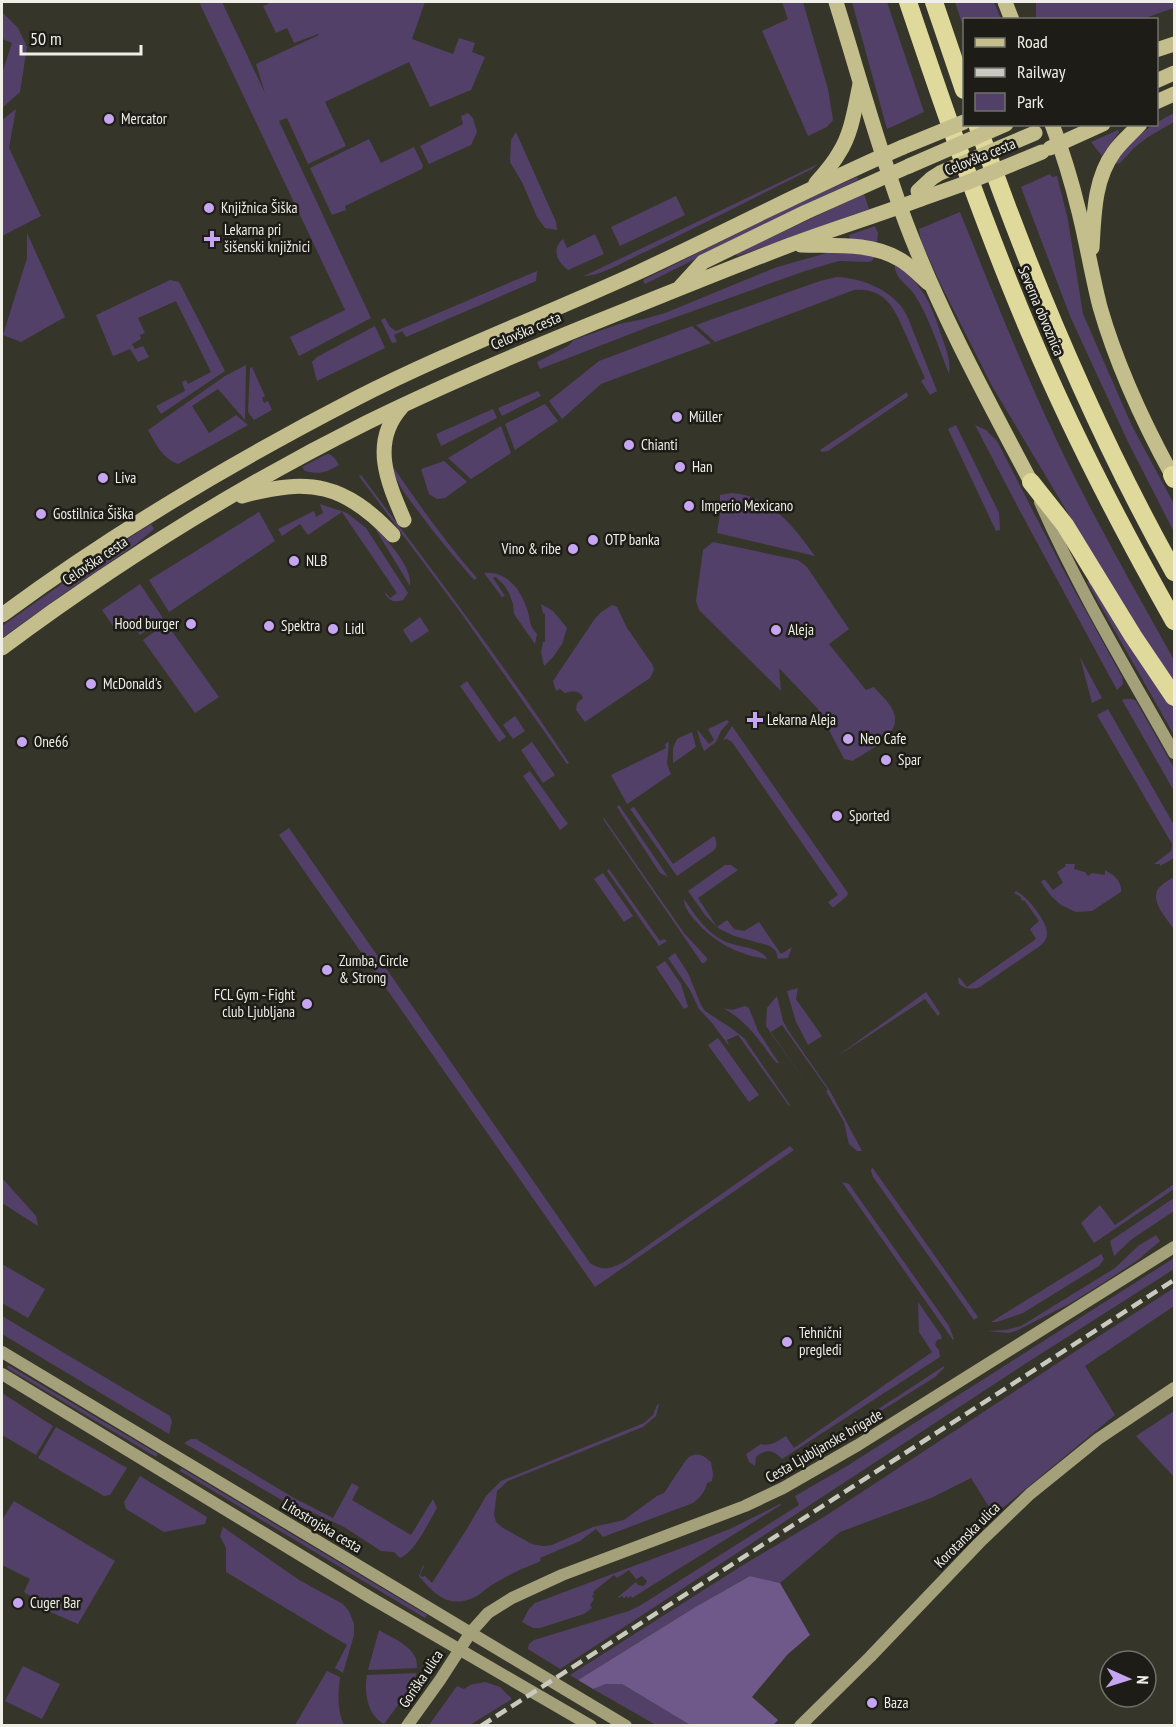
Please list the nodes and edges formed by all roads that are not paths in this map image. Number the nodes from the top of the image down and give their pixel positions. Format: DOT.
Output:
graph roads {
  1 [pos="836,2"];
  2 [pos="908,2"];
  3 [pos="934,2"];
  4 [pos="1174,44"];
  5 [pos="1158,49"];
  6 [pos="1174,73"];
  7 [pos="1158,80"];
  8 [pos="860,81"];
  9 [pos="963,87"];
  10 [pos="963,122"];
  11 [pos="978,126"];
  12 [pos="1001,126"];
  13 [pos="1052,126"];
  14 [pos="1054,126"];
  15 [pos="1099,126"];
  16 [pos="1138,126"];
  17 [pos="1059,144"];
  18 [pos="883,156"];
  19 [pos="890,175"];
  20 [pos="813,187"];
  21 [pos="913,200"];
  22 [pos="792,244"];
  23 [pos="1090,263"];
  24 [pos="932,287"];
  25 [pos="679,289"];
  26 [pos="404,405"];
  27 [pos="1174,478"];
  28 [pos="1031,482"];
  29 [pos="222,501"];
  30 [pos="404,520"];
  31 [pos="393,536"];
  32 [pos="1174,572"];
  33 [pos="2,615"];
  34 [pos="1174,621"];
  35 [pos="2,648"];
  36 [pos="1174,697"];
  37 [pos="1174,753"];
  38 [pos="1174,1247"];
  39 [pos="2,1352"];
  40 [pos="2,1374"];
  41 [pos="1174,1388"];
  42 [pos="471,1632"];
  43 [pos="459,1649"];
  44 [pos="407,1725"];
  45 [pos="591,1725"];
  46 [pos="626,1725"];
  47 [pos="800,1725"];
  1 -- 8 [label="main road"];
  2 -- 34 [label="highway, Severna obvoznica"];
  3 -- 9 [label="highway"];
  4 -- 5 [label="main road"];
  6 -- 7 [label="main road"];
  8 -- 18 [label="main road"];
  8 -- 20 [label="main road"];
  10 -- 18 [label="main road, Celovška cesta, bridge"];
  11 -- 32 [label="highway, Severna obvoznica"];
  12 -- 19 [label="main road, bridge"];
  13 -- 21 [label="main road, bridge"];
  14 -- 17 [label="main road"];
  15 -- 17 [label="main road, Celovška cesta"];
  16 -- 23 [label="main road"];
  17 -- 21 [label="main road, Celovška cesta, bridge"];
  17 -- 23 [label="main road"];
  18 -- 19 [label="main road"];
  18 -- 20 [label="main road, Celovška cesta"];
  19 -- 21 [label="main road"];
  19 -- 25 [label="main road"];
  20 -- 33 [label="main road, Celovška cesta"];
  21 -- 22 [label="main road, Celovška cesta"];
  21 -- 24 [label="main road"];
  22 -- 24 [label="main road"];
  22 -- 25 [label="main road, Celovška cesta"];
  23 -- 27 [label="main road"];
  24 -- 28 [label="main road"];
  25 -- 26 [label="main road, Celovška cesta"];
  26 -- 29 [label="main road, Celovška cesta"];
  26 -- 30 [label="main road"];
  28 -- 36 [label="highway"];
  28 -- 37 [label="street"];
  29 -- 31 [label="main road"];
  29 -- 35 [label="main road, Celovška cesta"];
  38 -- 42 [label="street, Cesta Ljubljanske brigade"];
  39 -- 42 [label="street, Litostrojska cesta"];
  40 -- 43 [label="street"];
  41 -- 47 [label="street, Korotanska ulica"];
  42 -- 43 [label="street, Cesta Ljubljanske brigade"];
  42 -- 46 [label="street, Litostrojska cesta"];
  43 -- 44 [label="street, Goriška ulica"];
  43 -- 45 [label="street"];
}
